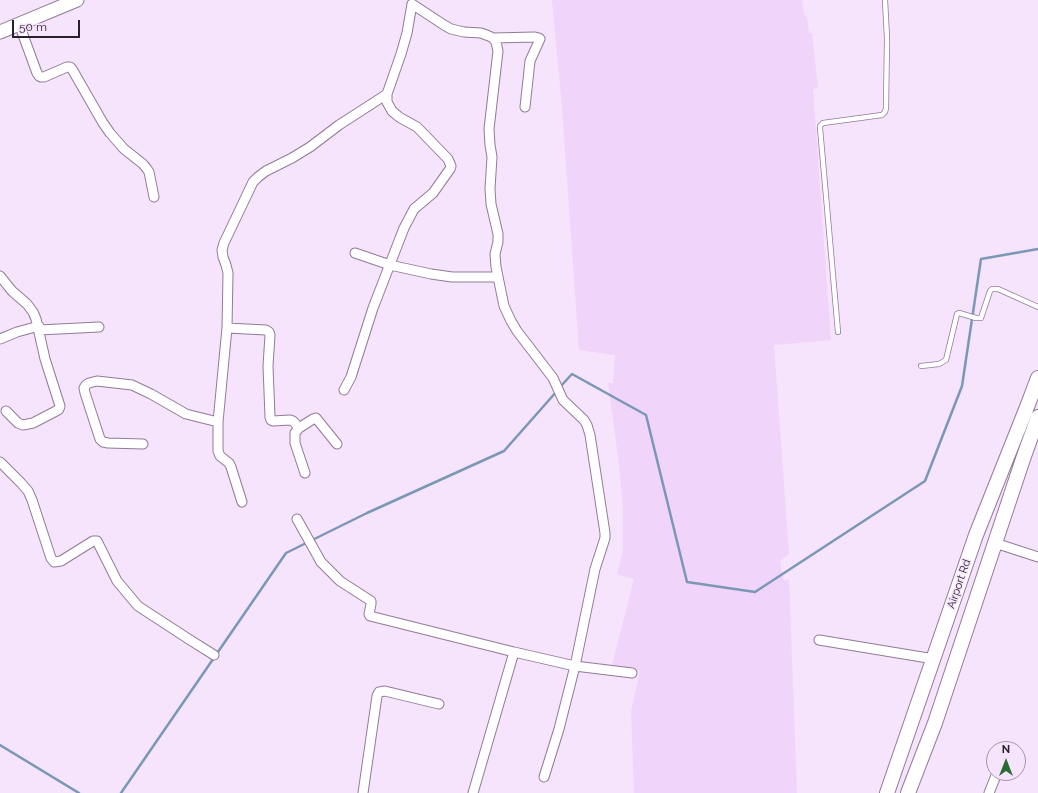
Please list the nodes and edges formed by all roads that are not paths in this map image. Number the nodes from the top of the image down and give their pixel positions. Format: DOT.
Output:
graph roads {
  1 [pos="77,0"];
  2 [pos="885,0"];
  3 [pos="412,2"];
  4 [pos="60,3"];
  5 [pos="19,24"];
  6 [pos="0,32"];
  7 [pos="494,38"];
  8 [pos="387,94"];
  9 [pos="525,107"];
  10 [pos="154,197"];
  11 [pos="355,253"];
  12 [pos="390,265"];
  13 [pos="0,276"];
  14 [pos="498,277"];
  15 [pos="1038,307"];
  16 [pos="99,327"];
  17 [pos="39,328"];
  18 [pos="227,328"];
  19 [pos="838,332"];
  20 [pos="0,339"];
  21 [pos="921,366"];
  22 [pos="1038,378"];
  23 [pos="344,390"];
  24 [pos="6,411"];
  25 [pos="1038,417"];
  26 [pos="218,422"];
  27 [pos="299,428"];
  28 [pos="143,444"];
  29 [pos="337,444"];
  30 [pos="0,462"];
  31 [pos="305,473"];
  32 [pos="242,502"];
  33 [pos="297,519"];
  34 [pos="995,542"];
  35 [pos="1038,557"];
  36 [pos="818,640"];
  37 [pos="514,652"];
  38 [pos="214,655"];
  39 [pos="934,659"];
  40 [pos="574,666"];
  41 [pos="632,673"];
  42 [pos="439,704"];
  43 [pos="544,777"];
  44 [pos="994,781"];
  45 [pos="475,792"];
  46 [pos="363,793"];
  47 [pos="887,793"];
  48 [pos="908,793"];
  49 [pos="989,793"];
  1 -- 4 [label="street"];
  2 -- 19 [label="lane"];
  3 -- 7 [label="street"];
  3 -- 8 [label="street"];
  4 -- 5 [label="street"];
  5 -- 6 [label="street"];
  5 -- 10 [label="street"];
  7 -- 9 [label="street"];
  7 -- 14 [label="street"];
  8 -- 12 [label="street"];
  8 -- 18 [label="street"];
  11 -- 12 [label="street"];
  12 -- 14 [label="street"];
  12 -- 23 [label="street"];
  13 -- 17 [label="street"];
  14 -- 40 [label="street"];
  15 -- 21 [label="lane"];
  16 -- 17 [label="street"];
  17 -- 20 [label="street"];
  17 -- 24 [label="street"];
  18 -- 26 [label="street"];
  18 -- 27 [label="street"];
  22 -- 39 [label="main road, Airport Rd"];
  25 -- 34 [label="main road"];
  26 -- 28 [label="street"];
  26 -- 32 [label="street"];
  27 -- 29 [label="street"];
  27 -- 31 [label="street"];
  30 -- 38 [label="street"];
  33 -- 37 [label="street"];
  34 -- 35 [label="street"];
  34 -- 48 [label="main road"];
  36 -- 39 [label="street"];
  37 -- 40 [label="street"];
  37 -- 45 [label="street"];
  39 -- 47 [label="main road, Airport Rd"];
  40 -- 41 [label="street"];
  40 -- 43 [label="street"];
  42 -- 46 [label="street"];
  44 -- 49 [label="street"];
}
